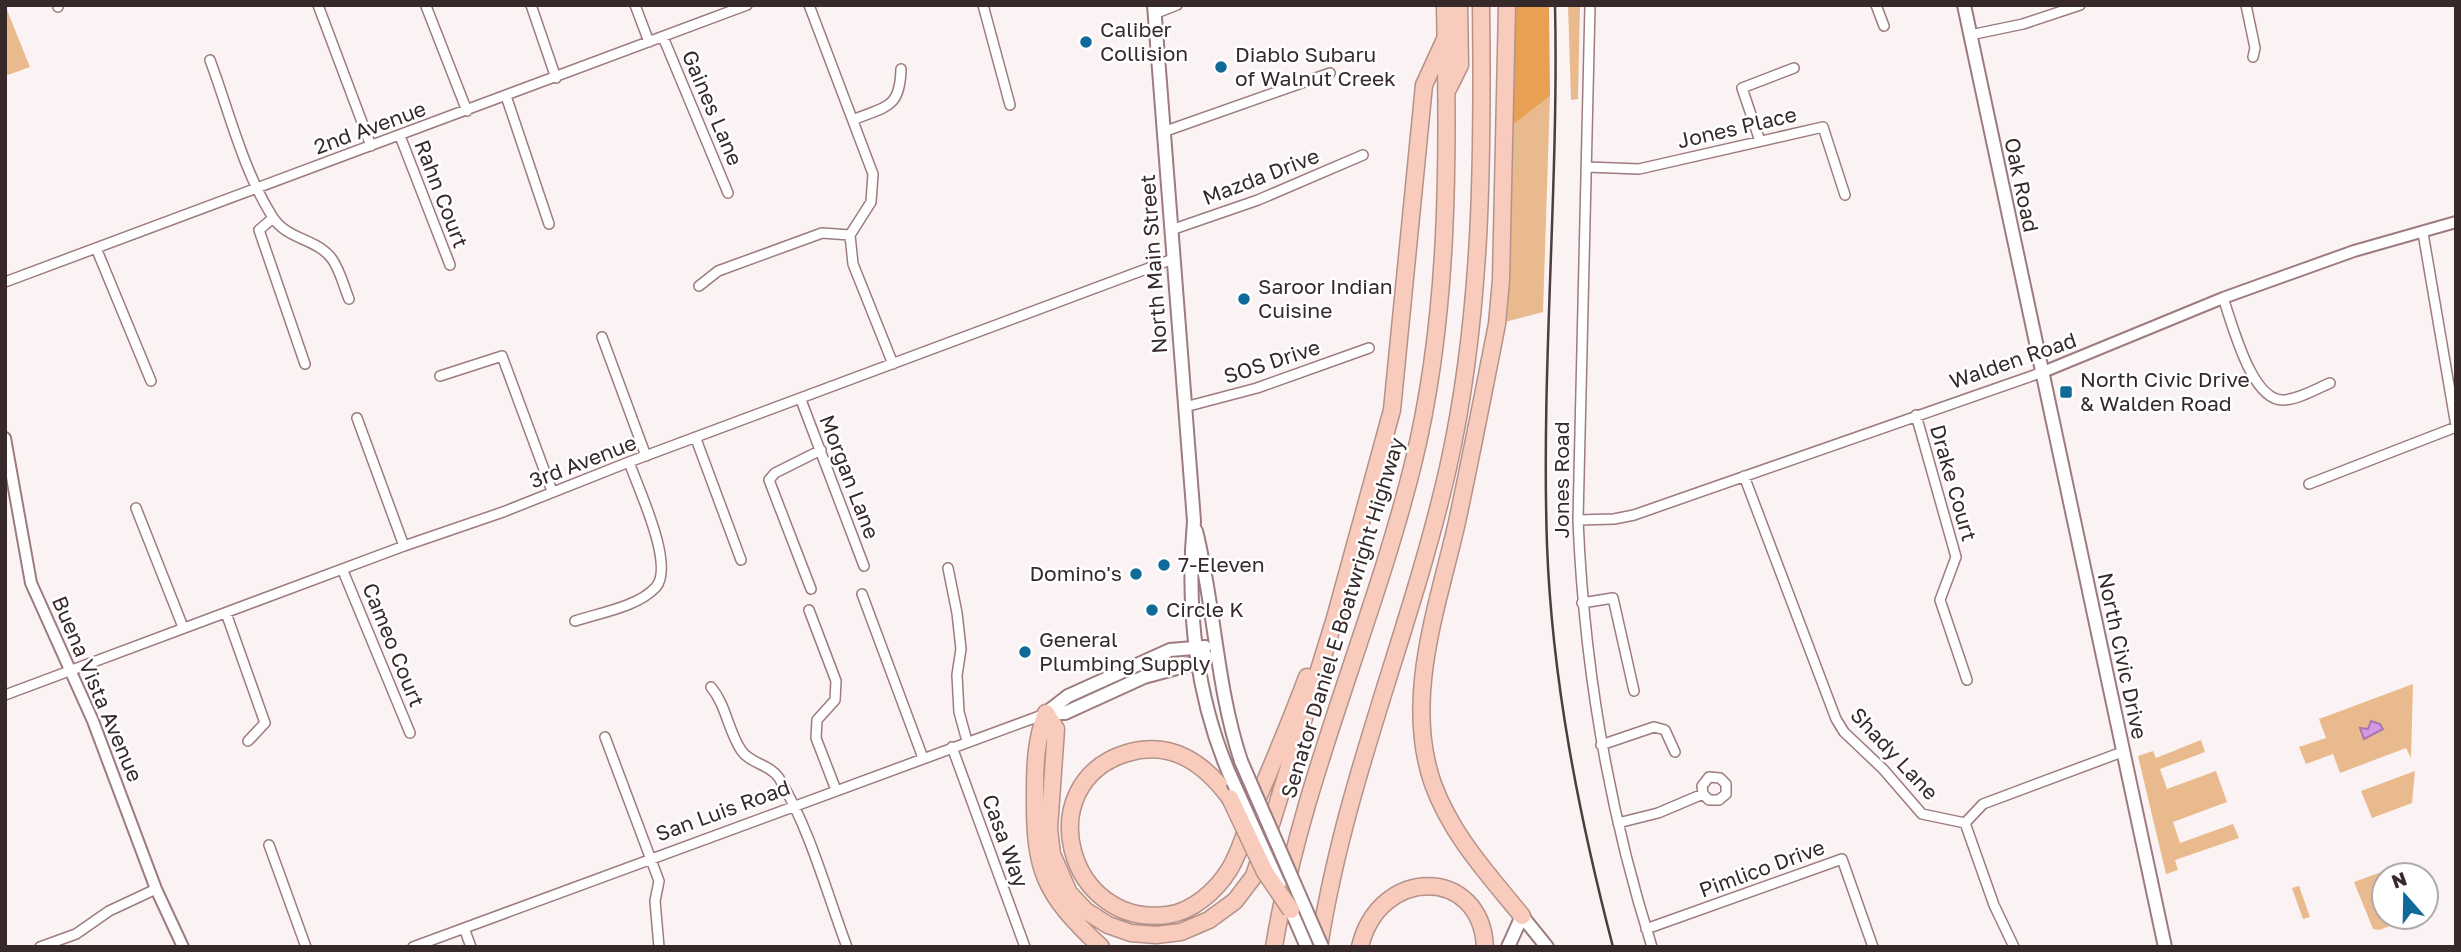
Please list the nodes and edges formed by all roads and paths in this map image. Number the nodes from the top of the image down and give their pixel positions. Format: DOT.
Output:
graph roads {
  1 [pos="318,5"];
  2 [pos="531,5"];
  3 [pos="635,5"];
  4 [pos="747,5"];
  5 [pos="809,5"];
  6 [pos="983,5"];
  7 [pos="1177,5"];
  8 [pos="1445,5"];
  9 [pos="1459,5"];
  10 [pos="1481,5"];
  11 [pos="1507,5"];
  12 [pos="1590,5"];
  13 [pos="1876,5"];
  14 [pos="1964,5"];
  15 [pos="2080,5"];
  16 [pos="2246,5"];
  17 [pos="426,6"];
  18 [pos="1154,10"];
  19 [pos="1884,26"];
  20 [pos="1970,35"];
  21 [pos="663,37"];
  22 [pos="1446,37"];
  23 [pos="649,42"];
  24 [pos="2253,57"];
  25 [pos="210,61"];
  26 [pos="1794,68"];
  27 [pos="901,69"];
  28 [pos="1330,74"];
  29 [pos="556,78"];
  30 [pos="1446,94"];
  31 [pos="506,96"];
  32 [pos="1010,105"];
  33 [pos="467,111"];
  34 [pos="853,120"];
  35 [pos="1163,132"];
  36 [pos="400,136"];
  37 [pos="1760,141"];
  38 [pos="371,146"];
  39 [pos="1363,155"];
  40 [pos="1587,167"];
  41 [pos="258,189"];
  42 [pos="728,193"];
  43 [pos="1845,195"];
  44 [pos="273,218"];
  45 [pos="2456,222"];
  46 [pos="549,225"];
  47 [pos="1171,230"];
  48 [pos="2423,233"];
  49 [pos="850,235"];
  50 [pos="96,248"];
  51 [pos="1173,259"];
  52 [pos="450,265"];
  53 [pos="5,282"];
  54 [pos="699,286"];
  55 [pos="2223,298"];
  56 [pos="349,299"];
  57 [pos="602,337"];
  58 [pos="1369,348"];
  59 [pos="305,364"];
  60 [pos="893,364"];
  61 [pos="2043,372"];
  62 [pos="440,376"];
  63 [pos="151,381"];
  64 [pos="2330,383"];
  65 [pos="801,400"];
  66 [pos="1185,407"];
  67 [pos="1916,415"];
  68 [pos="357,418"];
  69 [pos="2456,427"];
  70 [pos="5,438"];
  71 [pos="696,439"];
  72 [pos="821,450"];
  73 [pos="646,456"];
  74 [pos="629,462"];
  75 [pos="1744,477"];
  76 [pos="2309,484"];
  77 [pos="552,491"];
  78 [pos="136,508"];
  79 [pos="1194,520"];
  80 [pos="1578,520"];
  81 [pos="404,546"];
  82 [pos="741,560"];
  83 [pos="864,566"];
  84 [pos="948,568"];
  85 [pos="343,571"];
  86 [pos="811,589"];
  87 [pos="862,594"];
  88 [pos="1582,603"];
  89 [pos="810,610"];
  90 [pos="226,613"];
  91 [pos="1335,618"];
  92 [pos="575,621"];
  93 [pos="183,627"];
  94 [pos="1197,645"];
  95 [pos="1215,649"];
  96 [pos="1199,662"];
  97 [pos="72,671"];
  98 [pos="1968,680"];
  99 [pos="711,687"];
  100 [pos="1634,691"];
  101 [pos="5,695"];
  102 [pos="1046,713"];
  103 [pos="410,733"];
  104 [pos="605,737"];
  105 [pos="248,741"];
  106 [pos="967,741"];
  107 [pos="1601,745"];
  108 [pos="952,747"];
  109 [pos="1675,752"];
  110 [pos="2122,752"];
  111 [pos="923,758"];
  112 [pos="836,790"];
  113 [pos="1703,794"];
  114 [pos="793,806"];
  115 [pos="1618,823"];
  116 [pos="1965,823"];
  117 [pos="269,845"];
  118 [pos="651,858"];
  119 [pos="156,889"];
  120 [pos="1291,910"];
  121 [pos="1522,916"];
  122 [pos="464,928"];
  123 [pos="1646,929"];
  124 [pos="40,947"];
  125 [pos="183,947"];
  126 [pos="306,947"];
  127 [pos="413,947"];
  128 [pos="471,947"];
  129 [pos="659,947"];
  130 [pos="847,947"];
  131 [pos="1025,947"];
  132 [pos="1101,947"];
  133 [pos="1274,947"];
  134 [pos="1307,947"];
  135 [pos="1320,947"];
  136 [pos="1360,947"];
  137 [pos="1485,947"];
  138 [pos="1508,947"];
  139 [pos="1547,947"];
  140 [pos="1652,947"];
  141 [pos="1873,947"];
  142 [pos="2014,947"];
  143 [pos="2165,947"];
  1 -- 38 [label="street"];
  2 -- 29 [label="street"];
  3 -- 23 [label="street"];
  4 -- 21 [label="street, 2nd Avenue"];
  5 -- 34 [label="street"];
  6 -- 32 [label="street"];
  7 -- 18 [label="street"];
  8 -- 22 [label="highway, Senator Daniel E Boatwright Highway"];
  9 -- 30 [label="highway"];
  10 -- 135 [label="highway"];
  11 -- 121 [label="highway"];
  12 -- 40 [label="street, Jones Road"];
  13 -- 19 [label="street"];
  14 -- 20 [label="main road, Oak Road"];
  15 -- 20 [label="street"];
  16 -- 24 [label="street"];
  17 -- 33 [label="street"];
  18 -- 35 [label="main road, North Main Street"];
  20 -- 61 [label="main road, Oak Road"];
  21 -- 23 [label="street, 2nd Avenue"];
  21 -- 42 [label="street, Gaines Lane"];
  22 -- 30 [label="highway, Senator Daniel E Boatwright Highway"];
  22 -- 91 [label="highway"];
  23 -- 29 [label="street, 2nd Avenue"];
  25 -- 41 [label="street"];
  26 -- 37 [label="street"];
  27 -- 34 [label="street"];
  28 -- 35 [label="street"];
  29 -- 31 [label="street, 2nd Avenue"];
  30 -- 133 [label="highway, Senator Daniel E Boatwright Highway"];
  31 -- 33 [label="street, 2nd Avenue"];
  31 -- 46 [label="street"];
  33 -- 36 [label="street, 2nd Avenue"];
  34 -- 49 [label="street"];
  35 -- 47 [label="main road, North Main Street"];
  36 -- 38 [label="street, 2nd Avenue"];
  36 -- 52 [label="street, Rahn Court"];
  37 -- 40 [label="street, Jones Place"];
  37 -- 43 [label="street, Jones Place"];
  38 -- 41 [label="street, 2nd Avenue"];
  39 -- 47 [label="street, Mazda Drive"];
  40 -- 80 [label="street, Jones Road"];
  41 -- 44 [label="street"];
  41 -- 50 [label="street, 2nd Avenue"];
  44 -- 56 [label="street"];
  44 -- 59 [label="street"];
  45 -- 48 [label="street, Walden Road"];
  47 -- 51 [label="main road, North Main Street"];
  48 -- 55 [label="street, Walden Road"];
  48 -- 69 [label="street"];
  49 -- 54 [label="street"];
  49 -- 60 [label="street"];
  50 -- 53 [label="street, 2nd Avenue"];
  50 -- 63 [label="street"];
  51 -- 60 [label="street, 3rd Avenue"];
  51 -- 66 [label="main road, North Main Street"];
  55 -- 61 [label="street, Walden Road"];
  55 -- 64 [label="street"];
  57 -- 73 [label="street"];
  58 -- 66 [label="street, SOS Drive"];
  60 -- 65 [label="street, 3rd Avenue"];
  61 -- 67 [label="street, Walden Road"];
  61 -- 110 [label="main road, North Civic Drive"];
  62 -- 77 [label="street"];
  65 -- 71 [label="street, 3rd Avenue"];
  65 -- 72 [label="street, Morgan Lane"];
  66 -- 79 [label="main road, North Main Street"];
  67 -- 75 [label="street, Walden Road"];
  67 -- 98 [label="street, Drake Court"];
  68 -- 81 [label="street"];
  69 -- 76 [label="street"];
  70 -- 97 [label="street, Buena Vista Avenue"];
  71 -- 73 [label="street, 3rd Avenue"];
  71 -- 82 [label="street"];
  72 -- 83 [label="street, Morgan Lane"];
  72 -- 86 [label="street"];
  73 -- 74 [label="street, 3rd Avenue"];
  74 -- 77 [label="street, 3rd Avenue"];
  74 -- 92 [label="street"];
  75 -- 80 [label="street, Walden Road"];
  75 -- 116 [label="street, Shady Lane"];
  77 -- 81 [label="street, 3rd Avenue"];
  78 -- 93 [label="street"];
  79 -- 94 [label="main road, North Main Street"];
  79 -- 95 [label="main road, North Main Street"];
  80 -- 88 [label="street, Jones Road"];
  81 -- 85 [label="street, 3rd Avenue"];
  84 -- 106 [label="street"];
  85 -- 90 [label="street, 3rd Avenue"];
  85 -- 103 [label="street, Cameo Court"];
  87 -- 111 [label="street"];
  88 -- 100 [label="street"];
  88 -- 107 [label="street, Jones Road"];
  89 -- 112 [label="street"];
  90 -- 93 [label="street, 3rd Avenue"];
  90 -- 105 [label="street"];
  91 -- 102 [label="highway"];
  91 -- 120 [label="highway, bridge"];
  93 -- 97 [label="street, 3rd Avenue"];
  94 -- 95 [label="main road, San Luis Road"];
  94 -- 96 [label="main road, North Main Street"];
  94 -- 102 [label="main road, San Luis Road"];
  95 -- 96 [label="main road, San Luis Road"];
  95 -- 135 [label="main road, North Main Street, bridge"];
  96 -- 102 [label="main road, San Luis Road"];
  96 -- 120 [label="main road, North Main Street, bridge"];
  97 -- 101 [label="street, 3rd Avenue"];
  97 -- 119 [label="street, Buena Vista Avenue"];
  99 -- 114 [label="street"];
  102 -- 106 [label="street, San Luis Road"];
  102 -- 132 [label="highway"];
  104 -- 118 [label="street"];
  106 -- 108 [label="street, San Luis Road"];
  107 -- 109 [label="street"];
  107 -- 115 [label="street, Jones Road"];
  108 -- 111 [label="street, San Luis Road"];
  108 -- 131 [label="street, Casa Way"];
  110 -- 116 [label="street"];
  110 -- 143 [label="main road, North Civic Drive"];
  111 -- 112 [label="street, San Luis Road"];
  112 -- 114 [label="street, San Luis Road"];
  113 -- 115 [label="street"];
  114 -- 118 [label="street, San Luis Road"];
  114 -- 130 [label="street"];
  115 -- 123 [label="street, Jones Road"];
  116 -- 142 [label="street"];
  117 -- 126 [label="street"];
  118 -- 122 [label="street, San Luis Road"];
  118 -- 129 [label="street"];
  119 -- 124 [label="street"];
  119 -- 125 [label="street, Buena Vista Avenue"];
  120 -- 134 [label="main road, North Main Street"];
  121 -- 138 [label="main road"];
  121 -- 139 [label="main road"];
  122 -- 127 [label="street, San Luis Road"];
  122 -- 128 [label="street"];
  123 -- 140 [label="street, Jones Road"];
  123 -- 141 [label="street, Pimlico Drive"];
  136 -- 137 [label="highway"];
}
